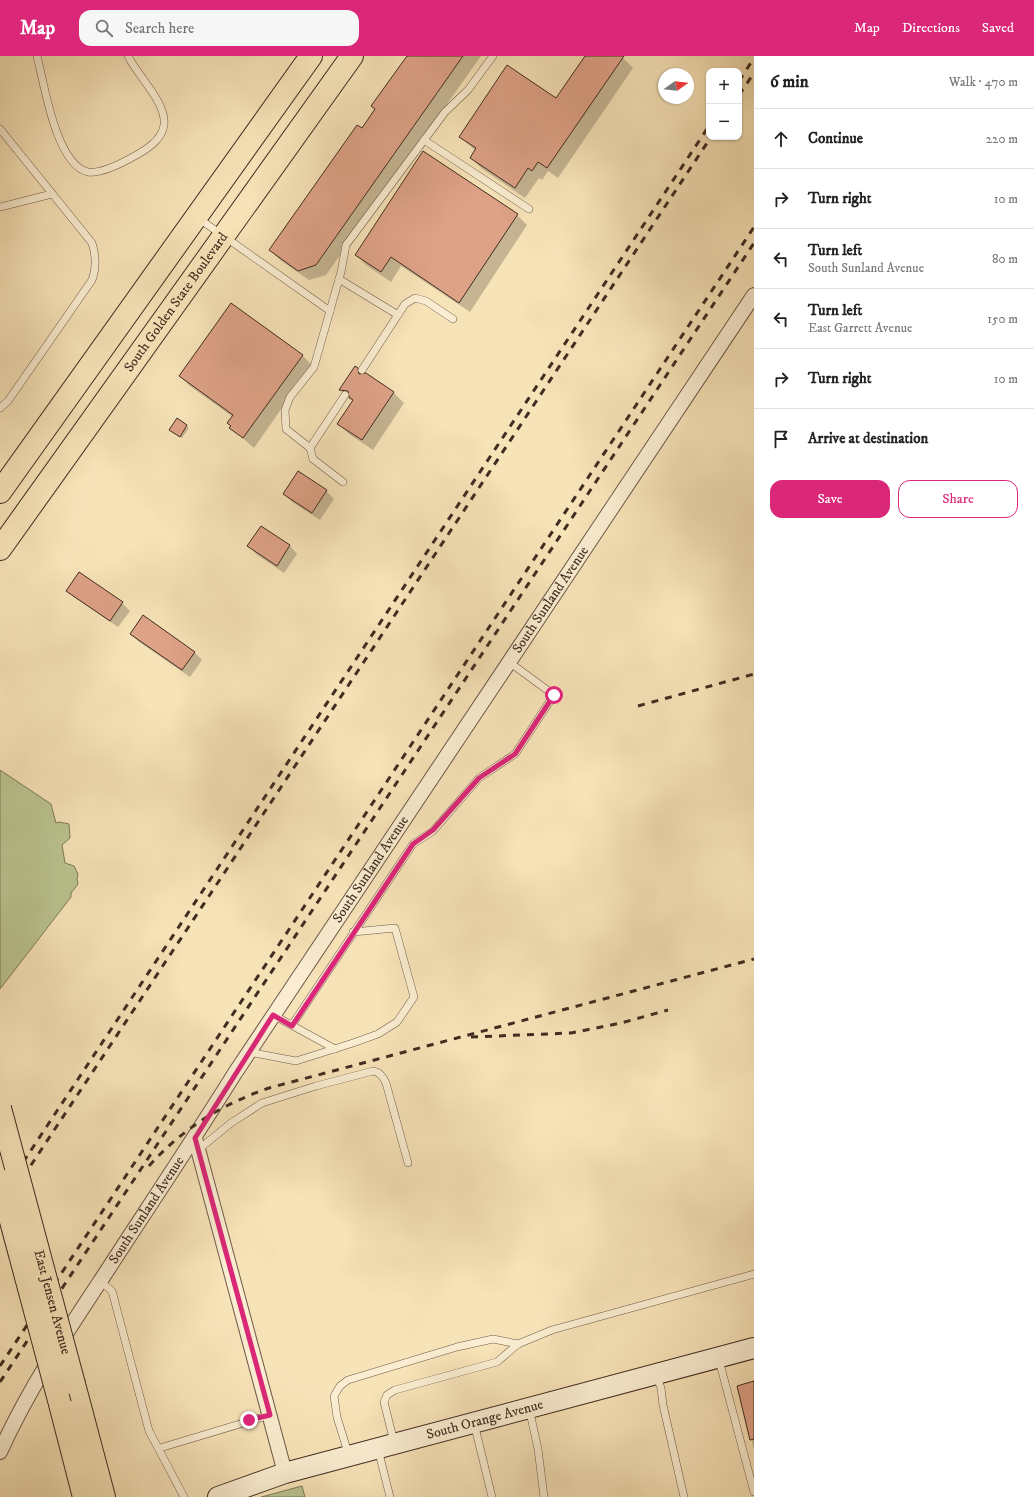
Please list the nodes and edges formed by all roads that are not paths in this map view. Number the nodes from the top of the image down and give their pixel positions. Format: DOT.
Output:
graph roads {
  1 [pos="37,56"];
  2 [pos="128,56"];
  3 [pos="311,56"];
  4 [pos="352,56"];
  5 [pos="493,56"];
  6 [pos="0,129"];
  7 [pos="424,140"];
  8 [pos="52,194"];
  9 [pos="0,207"];
  10 [pos="529,209"];
  11 [pos="196,216"];
  12 [pos="224,236"];
  13 [pos="339,280"];
  14 [pos="754,295"];
  15 [pos="330,311"];
  16 [pos="398,315"];
  17 [pos="453,319"];
  18 [pos="362,370"];
  19 [pos="345,395"];
  20 [pos="0,408"];
  21 [pos="310,448"];
  22 [pos="343,482"];
  23 [pos="0,492"];
  24 [pos="0,549"];
  25 [pos="509,662"];
  26 [pos="353,932"];
  27 [pos="273,1015"];
  28 [pos="292,1026"];
  29 [pos="335,1049"];
  30 [pos="249,1052"];
  31 [pos="0,1108"];
  32 [pos="196,1144"];
  33 [pos="408,1163"];
  34 [pos="0,1180"];
  35 [pos="754,1274"];
  36 [pos="100,1281"];
  37 [pos="518,1344"];
  38 [pos="754,1348"];
  39 [pos="719,1357"];
  40 [pos="656,1374"];
  41 [pos="529,1408"];
  42 [pos="270,1415"];
  43 [pos="474,1423"];
  44 [pos="386,1446"];
  45 [pos="160,1448"];
  46 [pos="0,1452"];
  47 [pos="349,1456"];
  48 [pos="285,1473"];
  49 [pos="754,1492"];
  50 [pos="84,1497"];
  51 [pos="104,1497"];
  52 [pos="184,1497"];
  53 [pos="218,1497"];
  54 [pos="390,1497"];
  55 [pos="492,1497"];
  56 [pos="544,1497"];
  57 [pos="684,1497"];
  1 -- 2 [label="lane"];
  3 -- 11 [label="main road"];
  4 -- 12 [label="main road, South Golden State Boulevard"];
  5 -- 7 [label="lane"];
  6 -- 8 [label="lane"];
  7 -- 10 [label="lane"];
  7 -- 13 [label="lane"];
  8 -- 9 [label="lane"];
  8 -- 20 [label="lane"];
  11 -- 12 [label="lane"];
  11 -- 23 [label="main road"];
  12 -- 15 [label="lane"];
  12 -- 24 [label="main road, South Golden State Boulevard"];
  13 -- 15 [label="lane"];
  13 -- 16 [label="lane"];
  14 -- 25 [label="street, South Sunland Avenue"];
  15 -- 21 [label="lane"];
  16 -- 17 [label="lane"];
  16 -- 18 [label="lane"];
  19 -- 21 [label="lane"];
  21 -- 22 [label="lane"];
  25 -- 26 [label="lane"];
  25 -- 27 [label="street, South Sunland Avenue"];
  26 -- 28 [label="lane"];
  26 -- 29 [label="lane"];
  27 -- 28 [label="lane"];
  27 -- 30 [label="street, South Sunland Avenue"];
  28 -- 29 [label="lane"];
  29 -- 30 [label="lane"];
  30 -- 32 [label="street, South Sunland Avenue"];
  31 -- 51 [label="main road, East Jensen Avenue, bridge"];
  32 -- 33 [label="lane"];
  32 -- 36 [label="street, South Sunland Avenue"];
  32 -- 42 [label="street"];
  34 -- 50 [label="main road, East Jensen Avenue, bridge"];
  35 -- 37 [label="lane"];
  36 -- 45 [label="lane"];
  36 -- 46 [label="street, South Sunland Avenue"];
  37 -- 44 [label="lane"];
  37 -- 47 [label="lane"];
  38 -- 39 [label="street, South Orange Avenue"];
  39 -- 40 [label="street, South Orange Avenue"];
  39 -- 49 [label="lane"];
  40 -- 41 [label="street, South Orange Avenue"];
  40 -- 57 [label="lane"];
  41 -- 43 [label="street, South Orange Avenue"];
  41 -- 56 [label="lane"];
  42 -- 45 [label="lane"];
  42 -- 48 [label="street"];
  43 -- 44 [label="street, South Orange Avenue"];
  43 -- 55 [label="lane"];
  44 -- 47 [label="street, South Orange Avenue"];
  44 -- 54 [label="lane"];
  45 -- 52 [label="lane"];
  47 -- 48 [label="street, South Orange Avenue"];
  48 -- 53 [label="street, South Orange Avenue"];
}
